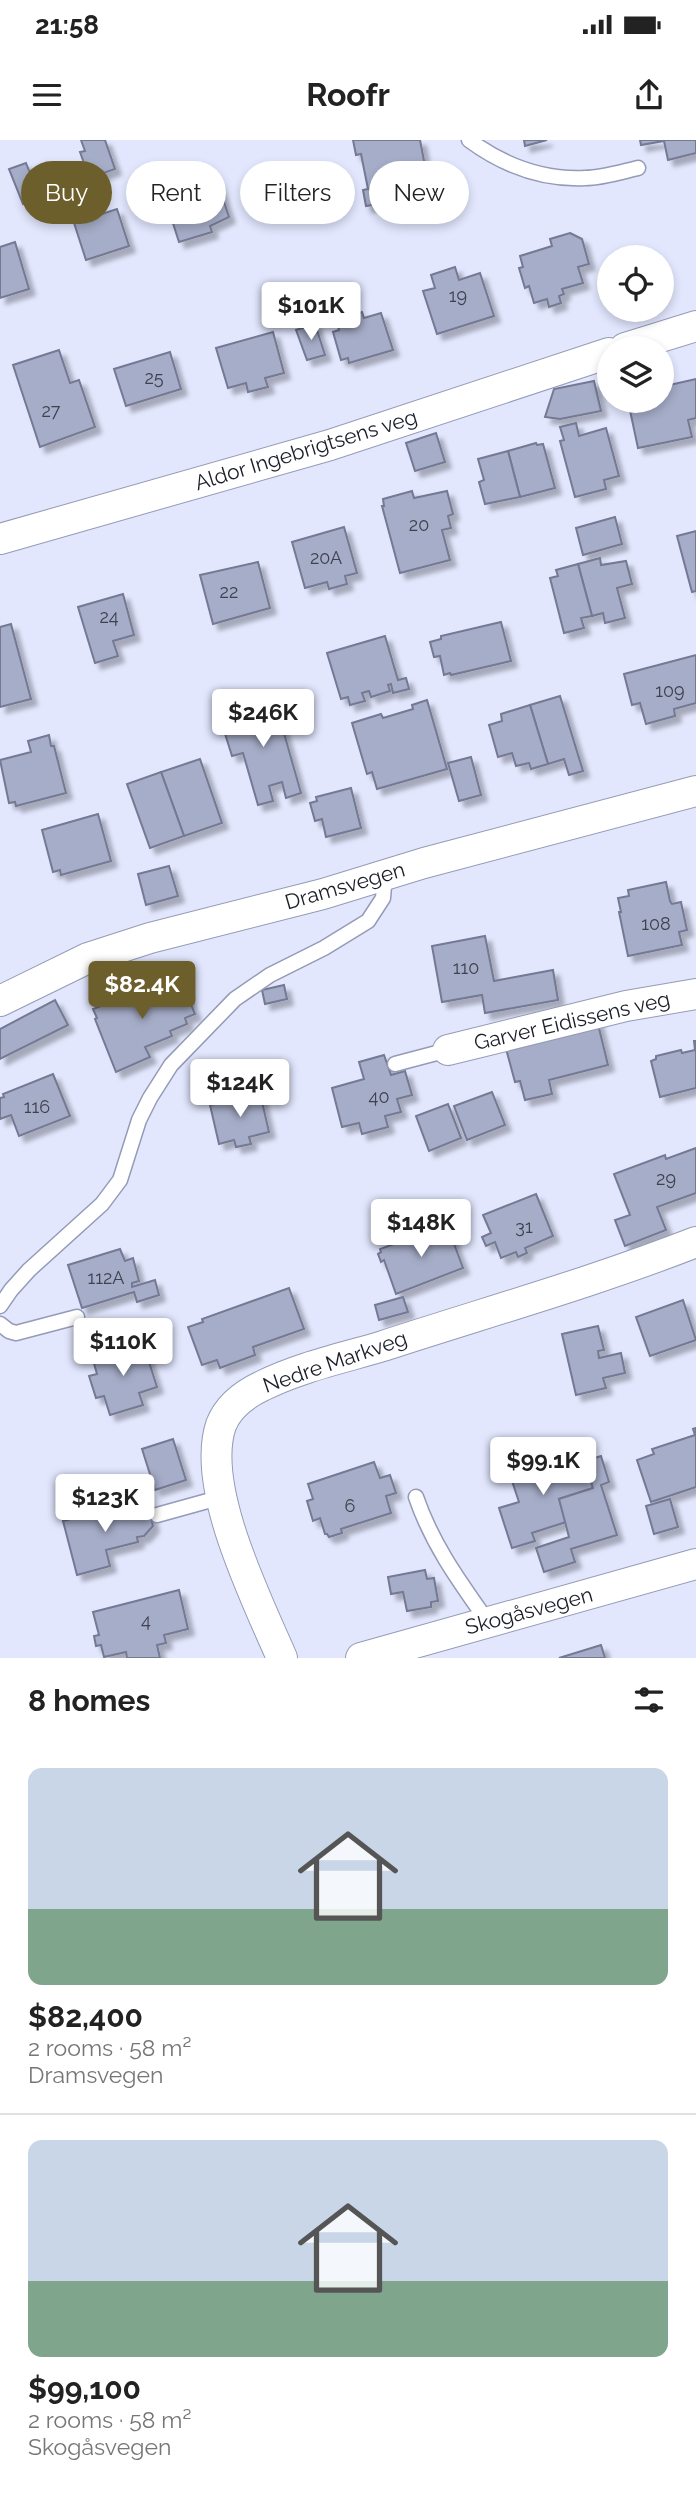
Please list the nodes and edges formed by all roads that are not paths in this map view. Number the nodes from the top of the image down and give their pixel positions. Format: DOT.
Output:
graph roads {
  1 [pos="469,140"];
  2 [pos="638,169"];
  3 [pos="696,326"];
  4 [pos="664,336"];
  5 [pos="597,358"];
  6 [pos="0,539"];
  7 [pos="696,791"];
  8 [pos="385,875"];
  9 [pos="696,994"];
  10 [pos="0,1000"];
  11 [pos="447,1050"];
  12 [pos="395,1064"];
  13 [pos="696,1242"];
  14 [pos="0,1307"];
  15 [pos="77,1317"];
  16 [pos="0,1324"];
  17 [pos="222,1497"];
  18 [pos="416,1497"];
  19 [pos="157,1515"];
  20 [pos="696,1564"];
  21 [pos="488,1622"];
  22 [pos="282,1658"];
  23 [pos="361,1658"];
  1 -- 2 [label="lane"];
  3 -- 4 [label="street"];
  5 -- 6 [label="street, Aldor Ingebrigtsens veg"];
  7 -- 8 [label="street, Dramsvegen"];
  8 -- 10 [label="street, Dramsvegen"];
  8 -- 14 [label="lane"];
  9 -- 11 [label="street, Garver Eidissens veg"];
  11 -- 12 [label="lane"];
  13 -- 17 [label="street, Nedre Markveg"];
  15 -- 16 [label="lane"];
  17 -- 19 [label="lane"];
  17 -- 22 [label="street, Nedre Markveg"];
  18 -- 21 [label="lane"];
  20 -- 21 [label="street, Skogåsvegen"];
  21 -- 23 [label="street, Skogåsvegen"];
}
